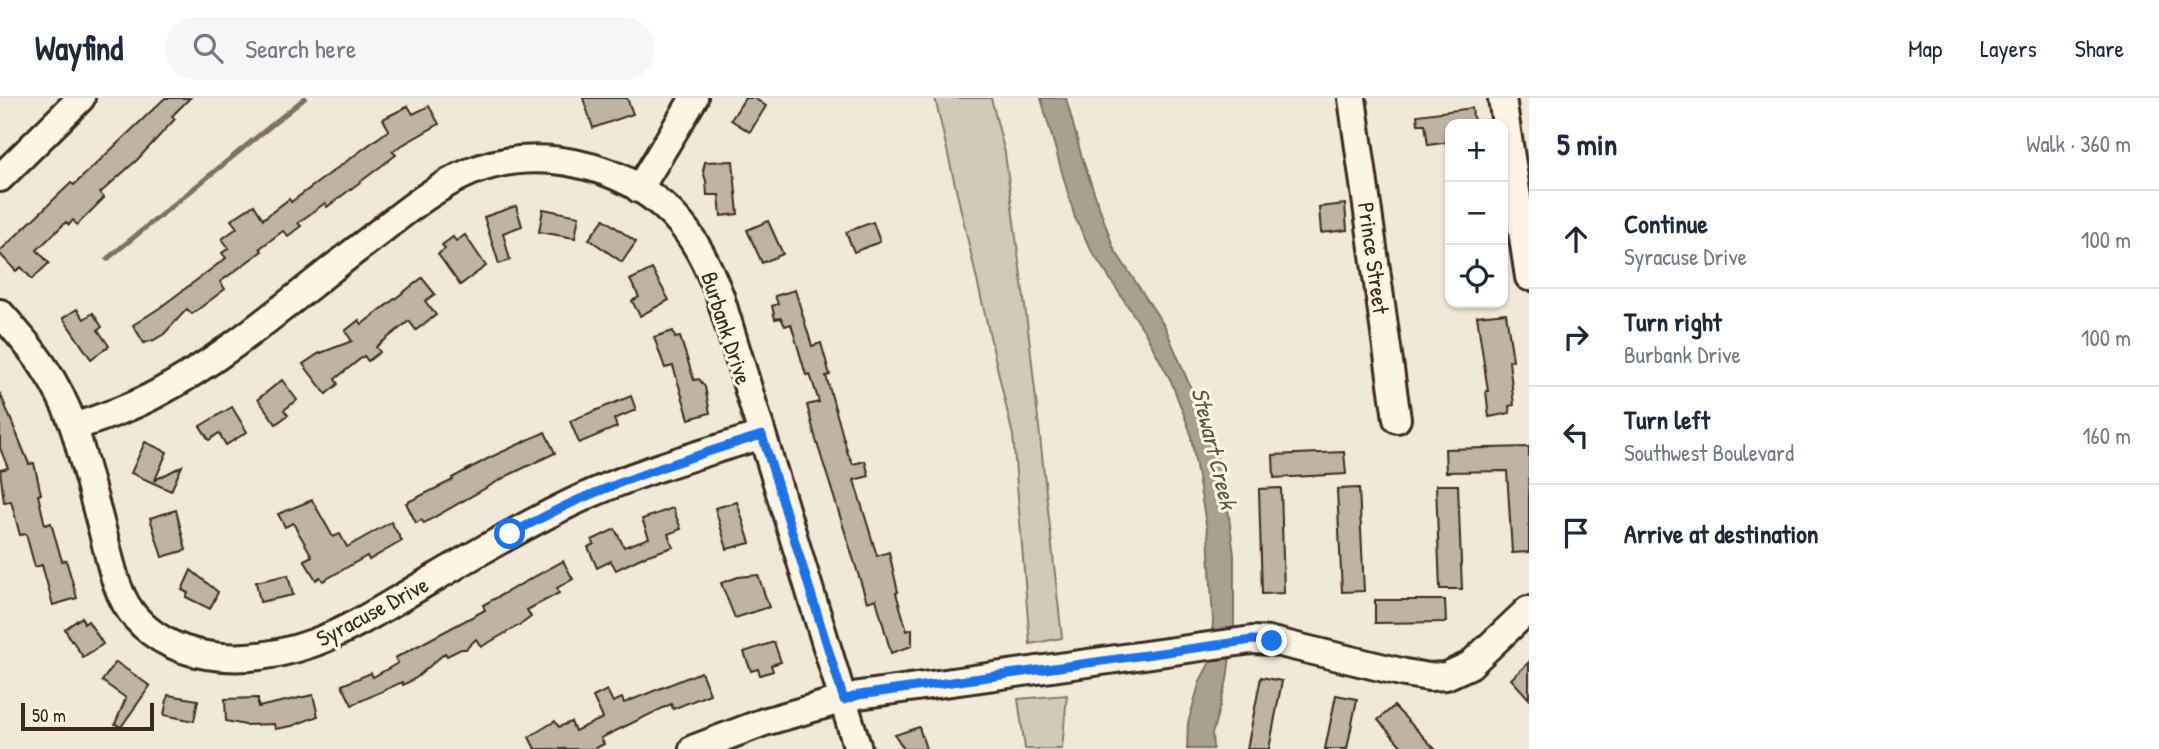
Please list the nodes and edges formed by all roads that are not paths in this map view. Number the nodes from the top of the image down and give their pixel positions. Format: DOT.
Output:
graph roads {
  1 [pos="81,98"];
  2 [pos="694,98"];
  3 [pos="1352,98"];
  4 [pos="1502,98"];
  5 [pos="0,178"];
  6 [pos="639,188"];
  7 [pos="1529,277"];
  8 [pos="0,313"];
  9 [pos="1397,419"];
  10 [pos="74,427"];
  11 [pos="762,435"];
  12 [pos="1528,610"];
  13 [pos="844,700"];
  14 [pos="693,749"];
  15 [pos="858,749"];
  1 -- 5 [label="street"];
  2 -- 6 [label="street"];
  3 -- 9 [label="street, Prince Street"];
  4 -- 7 [label="street"];
  6 -- 10 [label="street, Burbank Drive"];
  6 -- 11 [label="street, Burbank Drive"];
  8 -- 10 [label="street, Syracuse Drive"];
  10 -- 11 [label="street, Syracuse Drive"];
  11 -- 13 [label="street, Burbank Drive"];
  12 -- 13 [label="street"];
  13 -- 14 [label="street"];
  13 -- 15 [label="street, Burbank Drive"];
}
